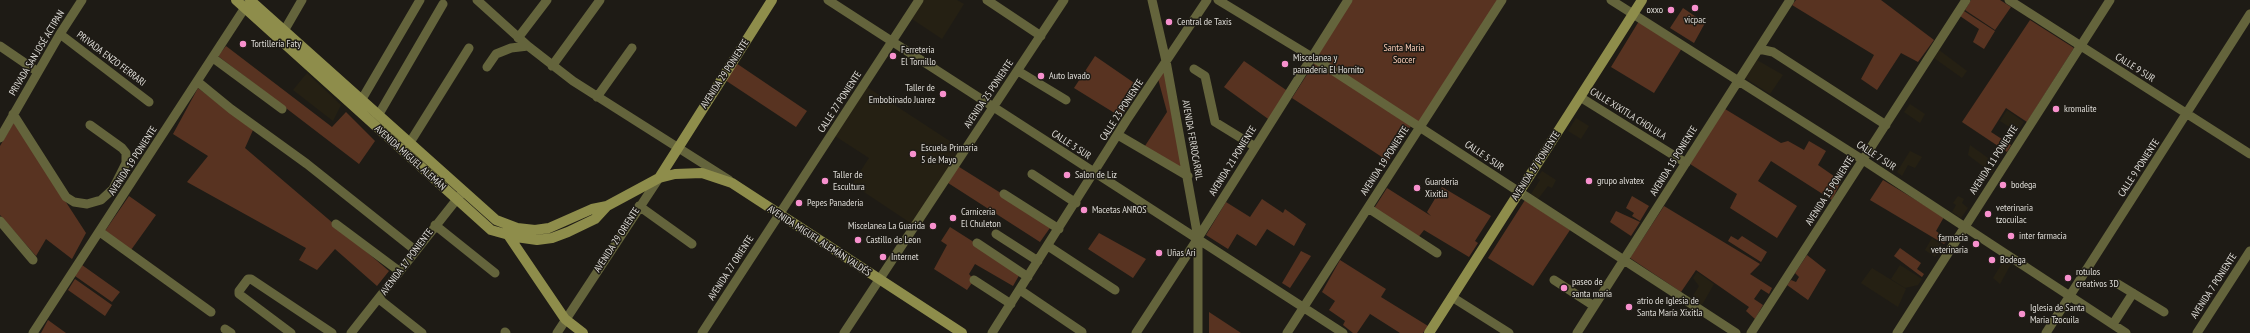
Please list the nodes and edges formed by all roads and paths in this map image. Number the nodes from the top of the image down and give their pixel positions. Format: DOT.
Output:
graph roads {
  1 [pos="236,0"];
  2 [pos="302,0"];
  3 [pos="420,0"];
  4 [pos="548,0"];
  5 [pos="600,0"];
  6 [pos="772,0"];
  7 [pos="828,0"];
  8 [pos="919,0"];
  9 [pos="987,0"];
  10 [pos="1064,0"];
  11 [pos="1152,0"];
  12 [pos="1206,0"];
  13 [pos="1218,0"];
  14 [pos="1348,0"];
  15 [pos="1502,0"];
  16 [pos="1611,0"];
  17 [pos="1642,0"];
  18 [pos="1790,0"];
  19 [pos="1966,0"];
  20 [pos="2009,0"];
  21 [pos="79,1"];
  22 [pos="482,2"];
  23 [pos="2106,2"];
  24 [pos="443,4"];
  25 [pos="252,5"];
  26 [pos="1633,14"];
  27 [pos="2250,14"];
  28 [pos="284,30"];
  29 [pos="60,34"];
  30 [pos="1041,36"];
  31 [pos="518,38"];
  32 [pos="1765,39"];
  33 [pos="892,41"];
  34 [pos="0,46"];
  35 [pos="528,46"];
  36 [pos="2080,46"];
  37 [pos="469,48"];
  38 [pos="632,48"];
  39 [pos="1759,49"];
  40 [pos="1773,52"];
  41 [pos="1312,57"];
  42 [pos="213,58"];
  43 [pos="1166,61"];
  44 [pos="552,66"];
  45 [pos="487,67"];
  46 [pos="1194,69"];
  47 [pos="1018,71"];
  48 [pos="38,72"];
  49 [pos="1739,80"];
  50 [pos="198,82"];
  51 [pos="597,97"];
  52 [pos="1580,97"];
  53 [pos="362,99"];
  54 [pos="1066,100"];
  55 [pos="149,102"];
  56 [pos="282,108"];
  57 [pos="994,108"];
  58 [pos="2187,113"];
  59 [pos="13,114"];
  60 [pos="379,114"];
  61 [pos="90,125"];
  62 [pos="1886,125"];
  63 [pos="1420,127"];
  64 [pos="1118,135"];
  65 [pos="0,138"];
  66 [pos="409,144"];
  67 [pos="1254,146"];
  68 [pos="678,147"];
  69 [pos="2250,154"];
  70 [pos="1863,160"];
  71 [pos="1686,163"];
  72 [pos="1032,174"];
  73 [pos="1094,174"];
  74 [pos="1188,176"];
  75 [pos="659,178"];
  76 [pos="732,183"];
  77 [pos="463,192"];
  78 [pos="1519,193"];
  79 [pos="1004,194"];
  80 [pos="456,199"];
  81 [pos="1076,202"];
  82 [pos="606,206"];
  83 [pos="639,206"];
  84 [pos="1368,208"];
  85 [pos="779,215"];
  86 [pos="0,221"];
  87 [pos="336,224"];
  88 [pos="504,224"];
  89 [pos="435,225"];
  90 [pos="1965,227"];
  91 [pos="1058,229"];
  92 [pos="100,232"];
  93 [pos="996,234"];
  94 [pos="507,236"];
  95 [pos="1198,238"];
  96 [pos="978,243"];
  97 [pos="692,244"];
  98 [pos="1048,246"];
  99 [pos="415,250"];
  100 [pos="2250,251"];
  101 [pos="1437,253"];
  102 [pos="33,260"];
  103 [pos="1624,260"];
  104 [pos="1038,261"];
  105 [pos="399,271"];
  106 [pos="495,273"];
  107 [pos="1028,277"];
  108 [pos="879,280"];
  109 [pos="974,280"];
  110 [pos="1554,280"];
  111 [pos="2118,284"];
  112 [pos="1020,290"];
  113 [pos="1115,290"];
  114 [pos="2132,293"];
  115 [pos="2069,296"];
  116 [pos="1452,297"];
  117 [pos="379,299"];
  118 [pos="1011,304"];
  119 [pos="1594,306"];
  120 [pos="1303,307"];
  121 [pos="211,312"];
  122 [pos="2164,312"];
  123 [pos="565,319"];
  124 [pos="2113,324"];
  125 [pos="1082,332"];
  126 [pos="33,333"];
  127 [pos="291,333"];
  128 [pos="332,333"];
  129 [pos="351,333"];
  130 [pos="422,333"];
  131 [pos="557,333"];
  132 [pos="583,333"];
  133 [pos="702,333"];
  134 [pos="844,333"];
  135 [pos="962,333"];
  136 [pos="992,333"];
  137 [pos="1136,333"];
  138 [pos="1198,333"];
  139 [pos="1287,333"];
  140 [pos="1343,333"];
  141 [pos="1429,333"];
  142 [pos="1509,333"];
  143 [pos="1577,333"];
  144 [pos="1736,333"];
  145 [pos="1752,333"];
  146 [pos="1897,333"];
  147 [pos="2046,333"];
  148 [pos="2126,333"];
  149 [pos="2197,333"];
  1 -- 25 [label="main road, AVENIDA MIGUEL ALEMÁN"];
  2 -- 28 [label="street"];
  3 -- 53 [label="street"];
  4 -- 31 [label="street"];
  5 -- 44 [label="street"];
  6 -- 68 [label="main road, AVENIDA 29 PONIENTE"];
  7 -- 33 [label="street, CALLE 3 SUR"];
  8 -- 33 [label="street, CALLE 27 PONIENTE"];
  9 -- 30 [label="street"];
  10 -- 30 [label="street, AVENIDA 25 PONIENTE"];
  11 -- 43 [label="street, AVENIDA FERROCARRIL"];
  12 -- 43 [label="street, CALLE 23 PONIENTE"];
  13 -- 41 [label="street, CALLE 5 SUR"];
  14 -- 41 [label="street, AVENIDA 21 PONIENTE"];
  15 -- 63 [label="street, AVENIDA 19 PONIENTE"];
  16 -- 26 [label="street, CALLE 7 SUR"];
  17 -- 26 [label="main road, AVENIDA 17 PONIENTE"];
  18 -- 32 [label="street, AVENIDA 15 PONIENTE"];
  19 -- 62 [label="street, AVENIDA 13 PONIENTE"];
  20 -- 36 [label="street, CALLE 9 SUR"];
  21 -- 29 [label="street, PRIVADA SAN JOSÉ ACTIPAN"];
  22 -- 31 [label="street, AVENIDA MIGUEL ALEMÁN VALDÉS"];
  23 -- 36 [label="street, AVENIDA 11 PONIENTE"];
  24 -- 60 [label="street"];
  25 -- 28 [label="main road, AVENIDA MIGUEL ALEMÁN"];
  25 -- 42 [label="street, AVENIDA 19 PONIENTE"];
  25 -- 80 [label="main road, AVENIDA MIGUEL ALEMÁN"];
  26 -- 49 [label="street, CALLE 7 SUR"];
  26 -- 52 [label="main road, AVENIDA 17 PONIENTE"];
  27 -- 58 [label="street, CALLE 9 PONIENTE"];
  28 -- 53 [label="main road, AVENIDA MIGUEL ALEMÁN"];
  29 -- 48 [label="street, PRIVADA SAN JOSÉ ACTIPAN"];
  29 -- 55 [label="street, PRIVADA ENZO FERRARI"];
  30 -- 47 [label="street, AVENIDA 25 PONIENTE"];
  31 -- 35 [label="street, AVENIDA MIGUEL ALEMÁN VALDÉS"];
  32 -- 39 [label="street, AVENIDA 15 PONIENTE"];
  32 -- 40 [label="street"];
  33 -- 57 [label="street, CALLE 3 SUR"];
  33 -- 85 [label="street, CALLE 27 PONIENTE"];
  34 -- 48 [label="street"];
  35 -- 44 [label="street, AVENIDA MIGUEL ALEMÁN VALDÉS"];
  35 -- 45 [label="street"];
  36 -- 58 [label="street, CALLE 9 SUR"];
  36 -- 90 [label="street, AVENIDA 11 PONIENTE"];
  37 -- 66 [label="street"];
  38 -- 51 [label="street"];
  39 -- 40 [label="street"];
  39 -- 49 [label="street, AVENIDA 15 PONIENTE"];
  40 -- 62 [label="street"];
  41 -- 63 [label="street, CALLE 5 SUR"];
  41 -- 67 [label="street, AVENIDA 21 PONIENTE"];
  42 -- 50 [label="street, AVENIDA 19 PONIENTE"];
  42 -- 56 [label="street"];
  43 -- 64 [label="street, CALLE 23 PONIENTE"];
  43 -- 74 [label="street, AVENIDA FERROCARRIL"];
  44 -- 51 [label="street, AVENIDA MIGUEL ALEMÁN VALDÉS"];
  46 -- 67 [label="street"];
  47 -- 54 [label="street"];
  47 -- 57 [label="street, AVENIDA 25 PONIENTE"];
  48 -- 59 [label="street, PRIVADA SAN JOSÉ ACTIPAN"];
  49 -- 70 [label="street, CALLE 7 SUR"];
  49 -- 71 [label="street, AVENIDA 15 PONIENTE"];
  50 -- 92 [label="street, AVENIDA 19 PONIENTE"];
  50 -- 99 [label="street"];
  51 -- 68 [label="street, AVENIDA MIGUEL ALEMÁN VALDÉS"];
  52 -- 71 [label="street, CALLE XIXITLA CHOLULA"];
  52 -- 78 [label="main road, AVENIDA 17 PONIENTE"];
  53 -- 60 [label="main road, AVENIDA MIGUEL ALEMÁN"];
  57 -- 73 [label="street, CALLE 3 SUR"];
  57 -- 108 [label="street, AVENIDA 25 PONIENTE"];
  58 -- 69 [label="street, CALLE 9 SUR"];
  58 -- 115 [label="street, CALLE 9 PONIENTE"];
  59 -- 61 [label="street"];
  59 -- 65 [label="street, PRIVADA SAN JOSÉ ACTIPAN"];
  60 -- 66 [label="main road, AVENIDA MIGUEL ALEMÁN"];
  62 -- 70 [label="street, AVENIDA 13 PONIENTE"];
  63 -- 78 [label="street, CALLE 5 SUR"];
  63 -- 84 [label="street, AVENIDA 19 PONIENTE"];
  64 -- 73 [label="street, CALLE 23 PONIENTE"];
  64 -- 74 [label="street"];
  66 -- 77 [label="main road, AVENIDA MIGUEL ALEMÁN"];
  67 -- 95 [label="street, AVENIDA 21 PONIENTE"];
  68 -- 75 [label="main road, AVENIDA 29 ORIENTE"];
  68 -- 76 [label="street, AVENIDA MIGUEL ALEMÁN VALDÉS"];
  70 -- 90 [label="street, CALLE 7 SUR"];
  70 -- 145 [label="street, AVENIDA 13 PONIENTE"];
  71 -- 103 [label="street, AVENIDA 15 PONIENTE"];
  72 -- 81 [label="street"];
  73 -- 81 [label="street, CALLE 23 PONIENTE"];
  73 -- 95 [label="street, CALLE 3 SUR"];
  74 -- 95 [label="street, AVENIDA FERROCARRIL"];
  75 -- 76 [label="main road, AVENIDA MIGUEL ALEMÁN"];
  75 -- 82 [label="main road, AVENIDA MIGUEL ALEMÁN"];
  75 -- 83 [label="street, AVENIDA 29 ORIENTE"];
  76 -- 85 [label="main road, AVENIDA MIGUEL ALEMÁN VALDÉS"];
  77 -- 80 [label="street, AVENIDA 17 PONIENTE"];
  77 -- 88 [label="main road, AVENIDA MIGUEL ALEMÁN"];
  78 -- 103 [label="street, CALLE 5 SUR"];
  78 -- 116 [label="main road, AVENIDA 17 PONIENTE"];
  79 -- 91 [label="street"];
  80 -- 89 [label="street, AVENIDA 17 PONIENTE"];
  80 -- 94 [label="main road, AVENIDA MIGUEL ALEMÁN"];
  81 -- 91 [label="street, CALLE 23 PONIENTE"];
  82 -- 88 [label="main road, AVENIDA MIGUEL ALEMÁN"];
  82 -- 94 [label="main road, AVENIDA MIGUEL ALEMÁN"];
  83 -- 97 [label="street"];
  83 -- 123 [label="street, AVENIDA 29 ORIENTE"];
  84 -- 101 [label="street"];
  84 -- 120 [label="street, AVENIDA 19 PONIENTE"];
  85 -- 108 [label="main road, AVENIDA MIGUEL ALEMÁN VALDÉS"];
  85 -- 133 [label="street, AVENIDA 27 ORIENTE"];
  86 -- 102 [label="street"];
  87 -- 105 [label="street"];
  88 -- 94 [label="main road"];
  89 -- 99 [label="street, AVENIDA 17 PONIENTE"];
  89 -- 106 [label="street"];
  90 -- 115 [label="street, CALLE 7 SUR"];
  90 -- 146 [label="street, AVENIDA 11 PONIENTE"];
  91 -- 98 [label="street, CALLE 23 PONIENTE"];
  92 -- 121 [label="street"];
  92 -- 126 [label="street, AVENIDA 19 PONIENTE"];
  93 -- 104 [label="street"];
  94 -- 123 [label="main road"];
  95 -- 120 [label="street, CALLE 3 SUR"];
  95 -- 137 [label="street, AVENIDA 21 PONIENTE"];
  95 -- 138 [label="street, AVENIDA FERROCARRIL"];
  96 -- 107 [label="street"];
  98 -- 104 [label="street, CALLE 23 PONIENTE"];
  98 -- 113 [label="street"];
  99 -- 105 [label="street, AVENIDA 17 PONIENTE"];
  100 -- 149 [label="street, AVENIDA 7 PONIENTE"];
  103 -- 119 [label="street, AVENIDA 15 PONIENTE"];
  103 -- 144 [label="street, CALLE 5 SUR"];
  104 -- 107 [label="street, CALLE 23 PONIENTE"];
  105 -- 117 [label="street, AVENIDA 17 PONIENTE"];
  107 -- 112 [label="street, CALLE 23 PONIENTE"];
  108 -- 134 [label="street, AVENIDA 25 PONIENTE"];
  108 -- 135 [label="main road, AVENIDA MIGUEL ALEMÁN VALDÉS"];
  109 -- 118 [label="street"];
  110 -- 119 [label="street"];
  111 -- 114 [label="street"];
  112 -- 118 [label="street, CALLE 23 PONIENTE"];
  112 -- 125 [label="street"];
  114 -- 122 [label="street"];
  114 -- 124 [label="street"];
  115 -- 124 [label="street, CALLE 7 SUR"];
  115 -- 147 [label="street, CALLE 9 PONIENTE"];
  116 -- 141 [label="main road, AVENIDA 17 PONIENTE"];
  116 -- 142 [label="street"];
  117 -- 129 [label="street, AVENIDA 17 PONIENTE"];
  117 -- 130 [label="street"];
  118 -- 136 [label="street, CALLE 23 PONIENTE"];
  119 -- 143 [label="street, AVENIDA 15 PONIENTE"];
  120 -- 139 [label="street, AVENIDA 19 PONIENTE"];
  120 -- 140 [label="street, CALLE 3 SUR"];
  123 -- 131 [label="street, AVENIDA 29 ORIENTE"];
  123 -- 132 [label="main road"];
  124 -- 148 [label="street, CALLE 7 SUR"];
  127 -- 128 [label="street"];
}
